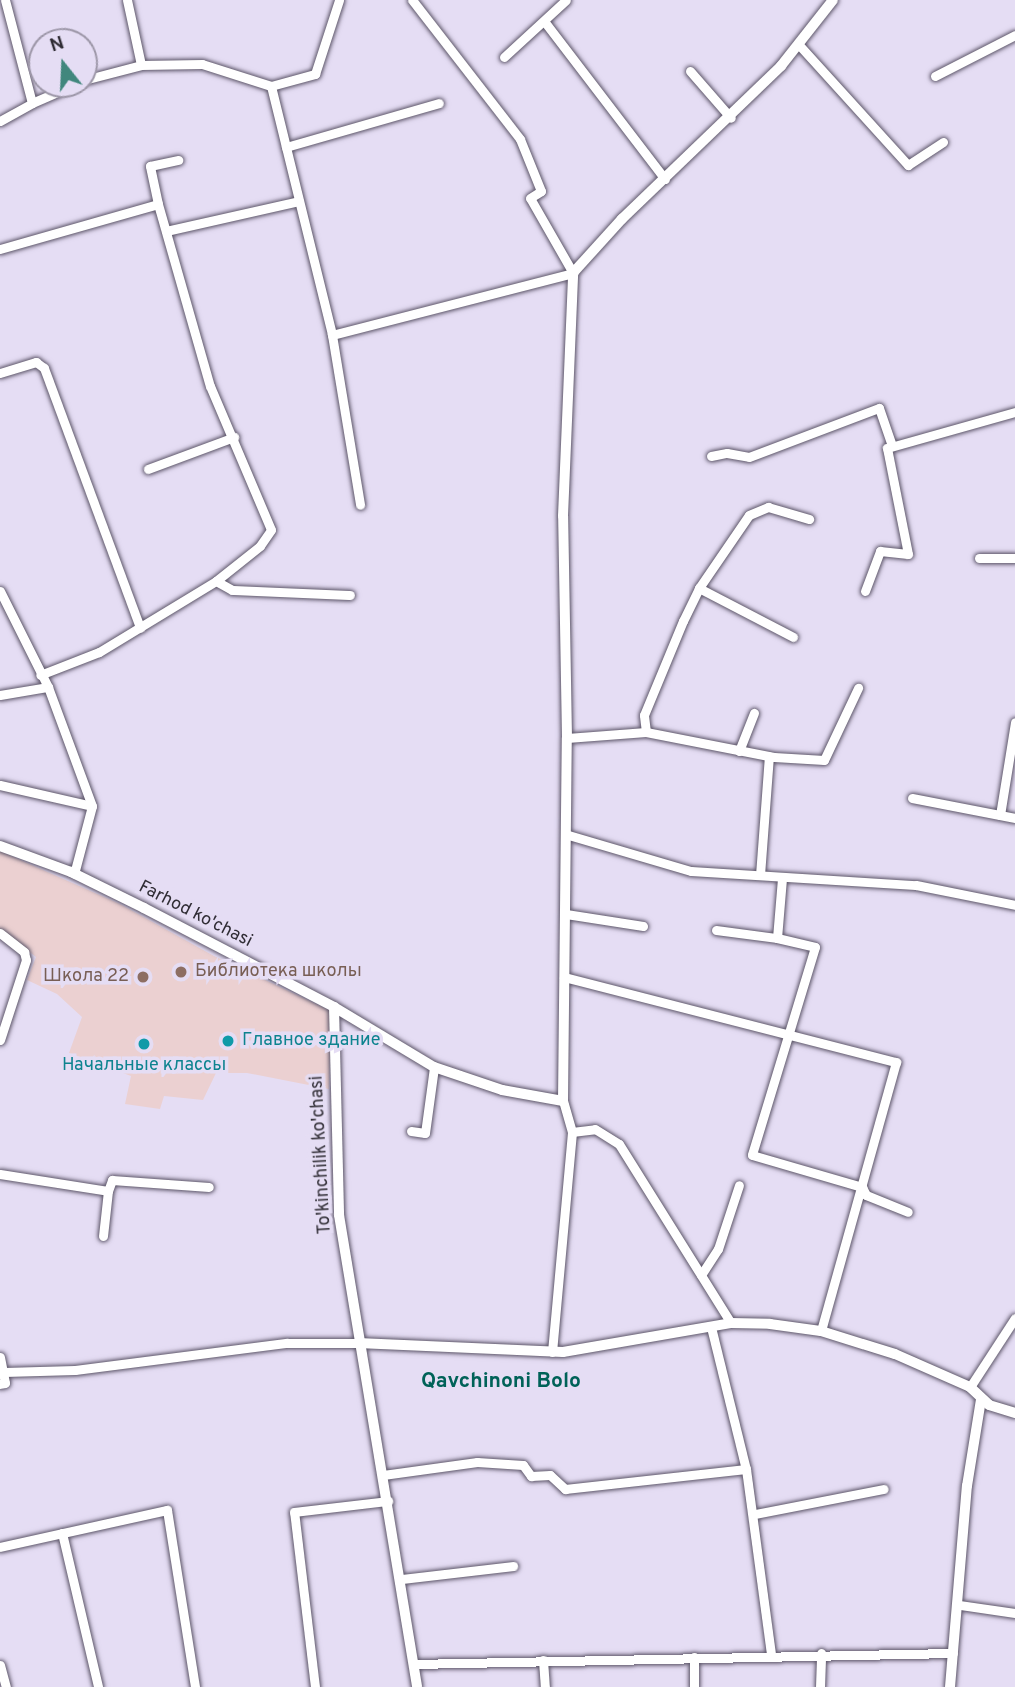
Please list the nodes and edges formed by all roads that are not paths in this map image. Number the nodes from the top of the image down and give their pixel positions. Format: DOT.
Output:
graph roads {
  1 [pos="5,0"];
  2 [pos="127,0"];
  3 [pos="339,0"];
  4 [pos="412,0"];
  5 [pos="566,0"];
  6 [pos="833,0"];
  7 [pos="544,21"];
  8 [pos="1015,35"];
  9 [pos="800,46"];
  10 [pos="504,57"];
  11 [pos="141,65"];
  12 [pos="690,71"];
  13 [pos="98,76"];
  14 [pos="935,76"];
  15 [pos="271,86"];
  16 [pos="44,98"];
  17 [pos="33,103"];
  18 [pos="439,103"];
  19 [pos="732,118"];
  20 [pos="0,121"];
  21 [pos="943,142"];
  22 [pos="286,147"];
  23 [pos="178,160"];
  24 [pos="665,179"];
  25 [pos="299,201"];
  26 [pos="158,204"];
  27 [pos="166,231"];
  28 [pos="0,249"];
  29 [pos="573,273"];
  30 [pos="331,335"];
  31 [pos="0,373"];
  32 [pos="1015,412"];
  33 [pos="234,437"];
  34 [pos="891,443"];
  35 [pos="710,456"];
  36 [pos="148,469"];
  37 [pos="360,505"];
  38 [pos="809,519"];
  39 [pos="979,558"];
  40 [pos="1015,558"];
  41 [pos="216,581"];
  42 [pos="699,588"];
  43 [pos="0,591"];
  44 [pos="865,591"];
  45 [pos="350,594"];
  46 [pos="140,628"];
  47 [pos="793,637"];
  48 [pos="40,675"];
  49 [pos="48,687"];
  50 [pos="858,688"];
  51 [pos="0,695"];
  52 [pos="754,713"];
  53 [pos="1015,722"];
  54 [pos="646,732"];
  55 [pos="567,738"];
  56 [pos="739,751"];
  57 [pos="769,757"];
  58 [pos="0,785"];
  59 [pos="912,798"];
  60 [pos="92,806"];
  61 [pos="1000,815"];
  62 [pos="1015,818"];
  63 [pos="565,834"];
  64 [pos="0,846"];
  65 [pos="74,874"];
  66 [pos="760,875"];
  67 [pos="782,879"];
  68 [pos="1015,905"];
  69 [pos="566,914"];
  70 [pos="643,926"];
  71 [pos="716,930"];
  72 [pos="0,933"];
  73 [pos="777,938"];
  74 [pos="564,977"];
  75 [pos="334,1007"];
  76 [pos="789,1034"];
  77 [pos="0,1040"];
  78 [pos="434,1067"];
  79 [pos="563,1101"];
  80 [pos="411,1131"];
  81 [pos="572,1132"];
  82 [pos="0,1174"];
  83 [pos="739,1185"];
  84 [pos="209,1187"];
  85 [pos="862,1187"];
  86 [pos="108,1191"];
  87 [pos="908,1212"];
  88 [pos="103,1236"];
  89 [pos="701,1275"];
  90 [pos="1015,1318"];
  91 [pos="731,1324"];
  92 [pos="711,1327"];
  93 [pos="821,1331"];
  94 [pos="358,1343"];
  95 [pos="552,1352"];
  96 [pos="0,1357"];
  97 [pos="4,1372"];
  98 [pos="0,1384"];
  99 [pos="970,1387"];
  100 [pos="982,1401"];
  101 [pos="1015,1413"];
  102 [pos="746,1469"];
  103 [pos="383,1475"];
  104 [pos="884,1489"];
  105 [pos="388,1500"];
  106 [pos="755,1514"];
  107 [pos="62,1533"];
  108 [pos="0,1548"];
  109 [pos="0,1558"];
  110 [pos="513,1566"];
  111 [pos="402,1579"];
  112 [pos="960,1605"];
  113 [pos="1015,1613"];
  114 [pos="821,1653"];
  115 [pos="953,1653"];
  116 [pos="771,1654"];
  117 [pos="694,1657"];
  118 [pos="543,1660"];
  119 [pos="414,1664"];
  120 [pos="0,1665"];
  121 [pos="6,1687"];
  122 [pos="98,1687"];
  123 [pos="195,1687"];
  124 [pos="315,1687"];
  125 [pos="417,1687"];
  126 [pos="545,1687"];
  127 [pos="694,1687"];
  128 [pos="820,1687"];
  129 [pos="950,1687"];
  1 -- 17 [label="street"];
  2 -- 11 [label="street"];
  3 -- 15 [label="street"];
  4 -- 29 [label="street"];
  5 -- 7 [label="street"];
  6 -- 9 [label="street"];
  7 -- 10 [label="street"];
  7 -- 24 [label="street"];
  8 -- 14 [label="street"];
  9 -- 19 [label="street"];
  9 -- 21 [label="street"];
  11 -- 13 [label="street"];
  11 -- 15 [label="street"];
  12 -- 19 [label="street"];
  15 -- 22 [label="street"];
  16 -- 17 [label="street"];
  17 -- 20 [label="street"];
  18 -- 22 [label="street"];
  19 -- 24 [label="street"];
  22 -- 25 [label="street"];
  23 -- 26 [label="street"];
  24 -- 29 [label="street"];
  25 -- 27 [label="street"];
  25 -- 30 [label="street"];
  26 -- 27 [label="street"];
  26 -- 28 [label="street"];
  27 -- 33 [label="street"];
  29 -- 30 [label="street"];
  29 -- 55 [label="street"];
  30 -- 37 [label="street"];
  31 -- 46 [label="street"];
  32 -- 34 [label="street"];
  33 -- 36 [label="street"];
  33 -- 41 [label="street"];
  34 -- 35 [label="street"];
  34 -- 44 [label="street"];
  38 -- 42 [label="street"];
  39 -- 40 [label="street"];
  41 -- 45 [label="street"];
  41 -- 46 [label="street"];
  42 -- 47 [label="street"];
  42 -- 54 [label="street"];
  43 -- 48 [label="street"];
  46 -- 48 [label="street"];
  48 -- 49 [label="street"];
  49 -- 51 [label="street"];
  49 -- 60 [label="street"];
  50 -- 57 [label="street"];
  52 -- 56 [label="street"];
  53 -- 61 [label="street"];
  54 -- 55 [label="street"];
  54 -- 56 [label="street"];
  55 -- 63 [label="street"];
  56 -- 57 [label="street"];
  57 -- 66 [label="street"];
  58 -- 60 [label="street"];
  59 -- 61 [label="street"];
  60 -- 65 [label="street"];
  61 -- 62 [label="street"];
  63 -- 66 [label="street"];
  63 -- 69 [label="street"];
  64 -- 65 [label="street, Farhod ko'chasi"];
  65 -- 75 [label="street, Farhod ko'chasi"];
  66 -- 67 [label="street"];
  67 -- 68 [label="street"];
  67 -- 73 [label="street"];
  69 -- 70 [label="street"];
  69 -- 74 [label="street"];
  71 -- 73 [label="street"];
  72 -- 77 [label="street"];
  73 -- 76 [label="street"];
  74 -- 76 [label="street"];
  74 -- 79 [label="street"];
  75 -- 78 [label="street, Farhod ko'chasi"];
  75 -- 94 [label="street, To'kinchilik ko'chasi"];
  76 -- 85 [label="street"];
  76 -- 85 [label="street"];
  78 -- 79 [label="street, Farhod ko'chasi"];
  78 -- 80 [label="street"];
  79 -- 81 [label="street"];
  81 -- 89 [label="street"];
  81 -- 95 [label="street"];
  82 -- 86 [label="street"];
  83 -- 89 [label="street"];
  84 -- 86 [label="street"];
  85 -- 87 [label="street"];
  85 -- 93 [label="street"];
  86 -- 88 [label="street"];
  89 -- 91 [label="street"];
  90 -- 99 [label="street"];
  91 -- 92 [label="street"];
  91 -- 93 [label="street"];
  92 -- 95 [label="street"];
  92 -- 102 [label="street"];
  93 -- 99 [label="street"];
  94 -- 95 [label="street"];
  94 -- 97 [label="street"];
  94 -- 103 [label="street, To'kinchilik ko'chasi"];
  96 -- 97 [label="street"];
  97 -- 98 [label="street"];
  99 -- 100 [label="street"];
  100 -- 101 [label="street"];
  100 -- 112 [label="street"];
  102 -- 103 [label="street"];
  102 -- 106 [label="street"];
  103 -- 105 [label="street, To'kinchilik ko'chasi"];
  104 -- 106 [label="street"];
  105 -- 111 [label="street, To'kinchilik ko'chasi"];
  105 -- 124 [label="street"];
  106 -- 116 [label="street"];
  107 -- 108 [label="street"];
  107 -- 122 [label="street"];
  107 -- 123 [label="street"];
  108 -- 109 [label="street"];
  110 -- 111 [label="street"];
  111 -- 119 [label="street, To'kinchilik ko'chasi"];
  112 -- 113 [label="street"];
  112 -- 115 [label="street"];
  114 -- 115 [label="street"];
  114 -- 116 [label="street"];
  114 -- 128 [label="street"];
  115 -- 129 [label="street"];
  116 -- 117 [label="street"];
  117 -- 118 [label="street"];
  117 -- 127 [label="street"];
  118 -- 119 [label="street"];
  118 -- 126 [label="street"];
  119 -- 125 [label="street, To'kinchilik ko'chasi"];
  120 -- 121 [label="street"];
}
